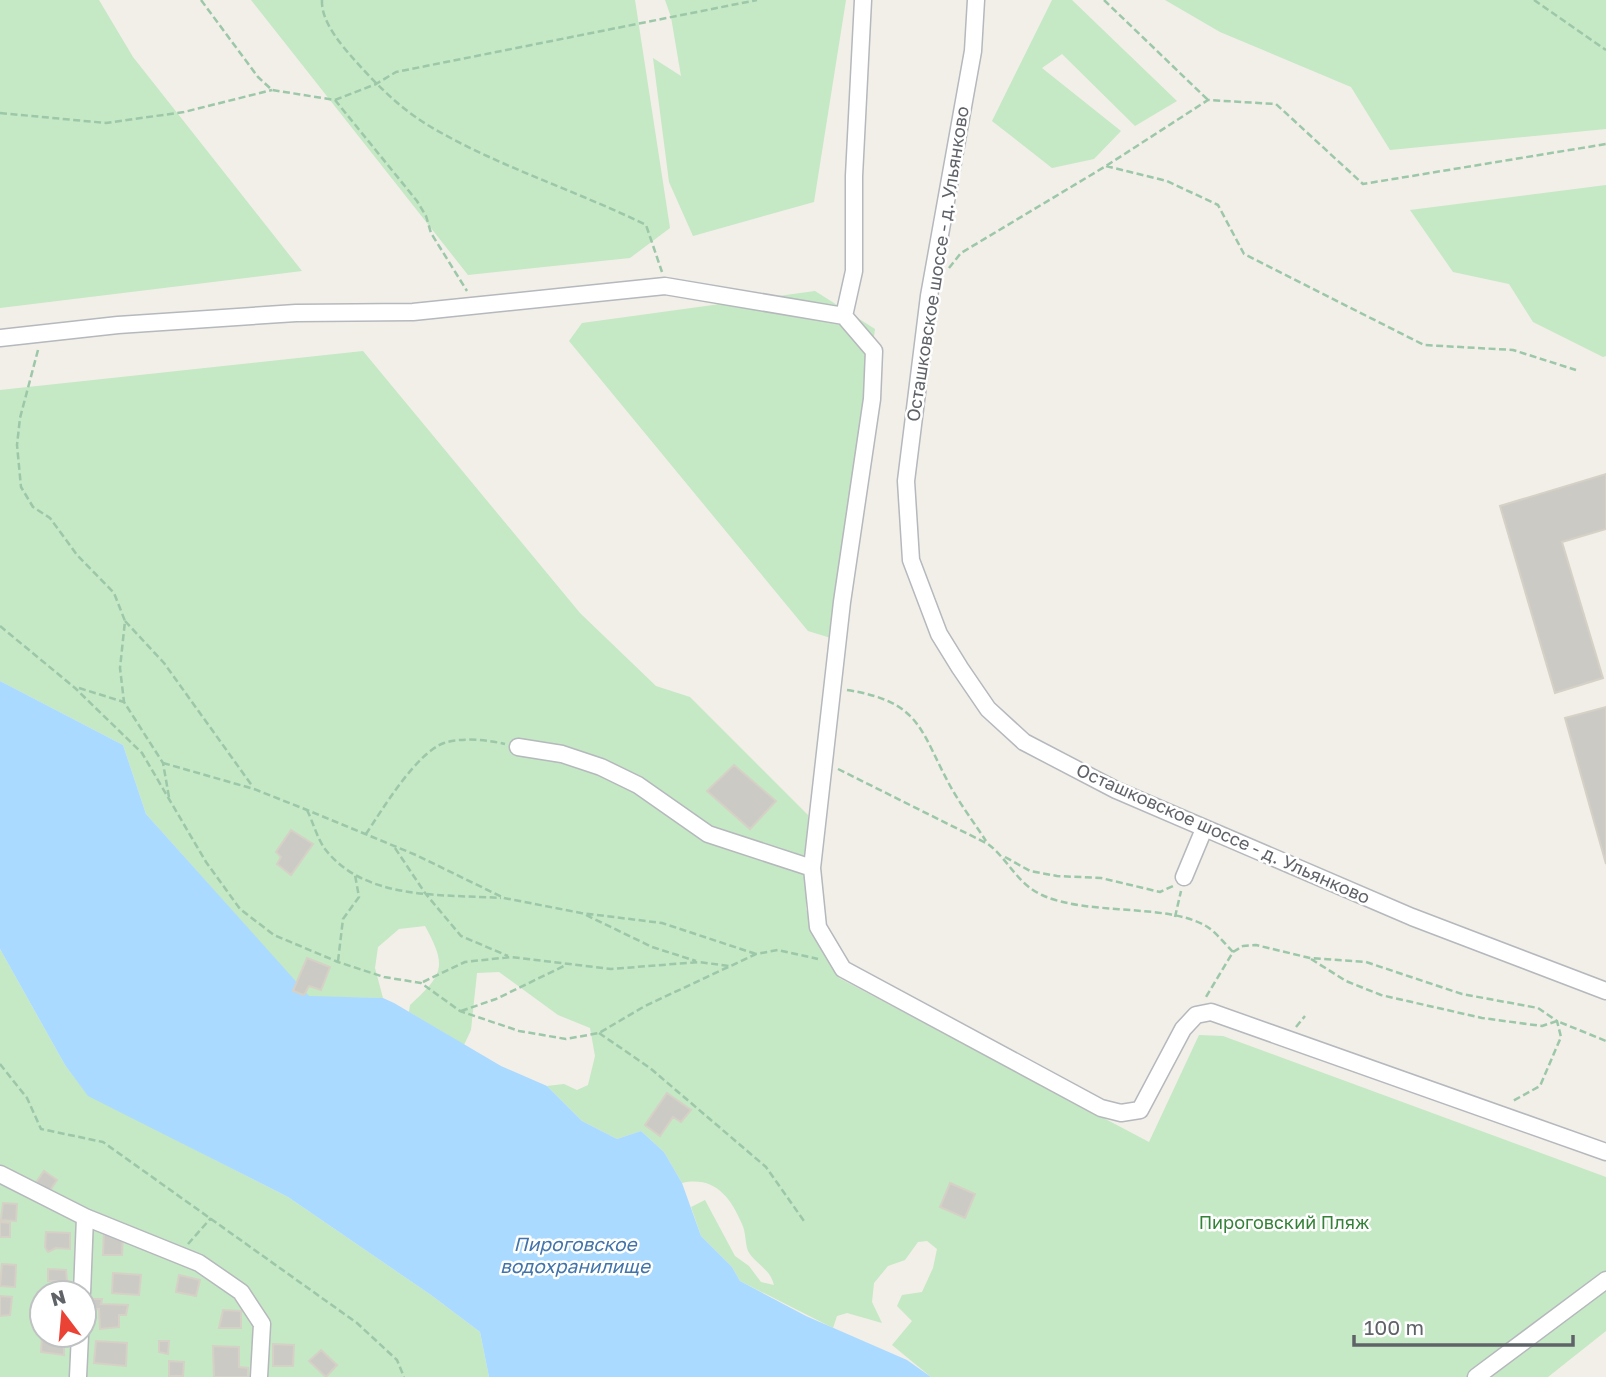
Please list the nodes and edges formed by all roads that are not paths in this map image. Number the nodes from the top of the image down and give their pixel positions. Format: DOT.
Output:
graph roads {
  1 [pos="863,0"];
  2 [pos="976,0"];
  3 [pos="844,316"];
  4 [pos="0,338"];
  5 [pos="518,747"];
  6 [pos="1204,829"];
  7 [pos="812,868"];
  8 [pos="1184,877"];
  9 [pos="1606,991"];
  10 [pos="1606,1152"];
  11 [pos="0,1174"];
  12 [pos="85,1217"];
  13 [pos="83,1279"];
  14 [pos="1606,1280"];
  15 [pos="79,1349"];
  16 [pos="78,1377"];
  17 [pos="259,1377"];
  18 [pos="1476,1377"];
  1 -- 3 [label="street"];
  2 -- 6 [label="street, Осташковское шоссе - д. Ульянково"];
  3 -- 4 [label="street"];
  3 -- 7 [label="street"];
  5 -- 7 [label="street"];
  6 -- 8 [label="street"];
  6 -- 9 [label="street, Осташковское шоссе - д. Ульянково"];
  7 -- 10 [label="street"];
  11 -- 12 [label="street"];
  12 -- 13 [label="street"];
  12 -- 17 [label="street"];
  14 -- 18 [label="street"];
  15 -- 16 [label="street"];
}
